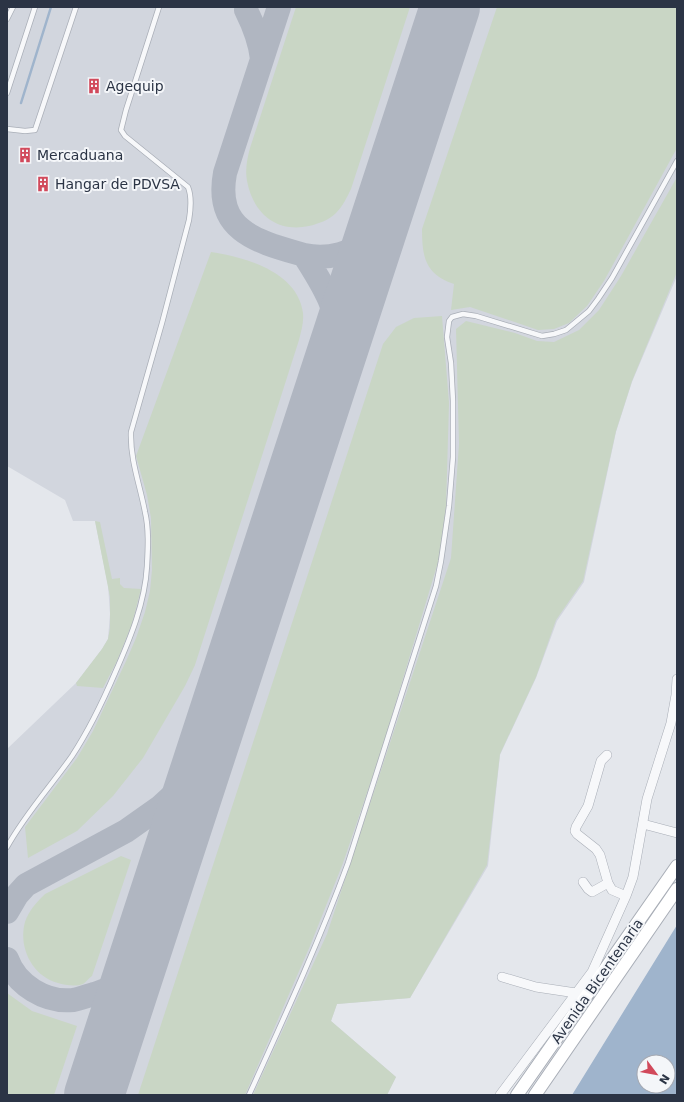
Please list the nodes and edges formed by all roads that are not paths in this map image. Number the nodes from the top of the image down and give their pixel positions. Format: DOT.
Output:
graph roads {
  1 [pos="13,7"];
  2 [pos="35,7"];
  3 [pos="76,7"];
  4 [pos="159,7"];
  5 [pos="7,19"];
  6 [pos="7,93"];
  7 [pos="7,129"];
  8 [pos="677,161"];
  9 [pos="677,679"];
  10 [pos="607,755"];
  11 [pos="642,824"];
  12 [pos="677,833"];
  13 [pos="7,847"];
  14 [pos="677,866"];
  15 [pos="583,882"];
  16 [pos="608,883"];
  17 [pos="677,889"];
  18 [pos="626,896"];
  19 [pos="502,977"];
  20 [pos="576,993"];
  21 [pos="249,1095"];
  22 [pos="500,1095"];
  23 [pos="517,1095"];
  24 [pos="534,1095"];
  1 -- 5 [label="lane"];
  2 -- 6 [label="lane"];
  3 -- 7 [label="lane"];
  4 -- 13 [label="lane"];
  8 -- 21 [label="lane"];
  9 -- 11 [label="street"];
  10 -- 16 [label="street"];
  11 -- 12 [label="street"];
  11 -- 18 [label="street"];
  14 -- 23 [label="street, Avenida Bicentenaria"];
  15 -- 16 [label="street"];
  16 -- 18 [label="street"];
  17 -- 24 [label="street, Avenida Bicentenaria"];
  18 -- 20 [label="street"];
  19 -- 20 [label="street"];
  20 -- 22 [label="street"];
}
